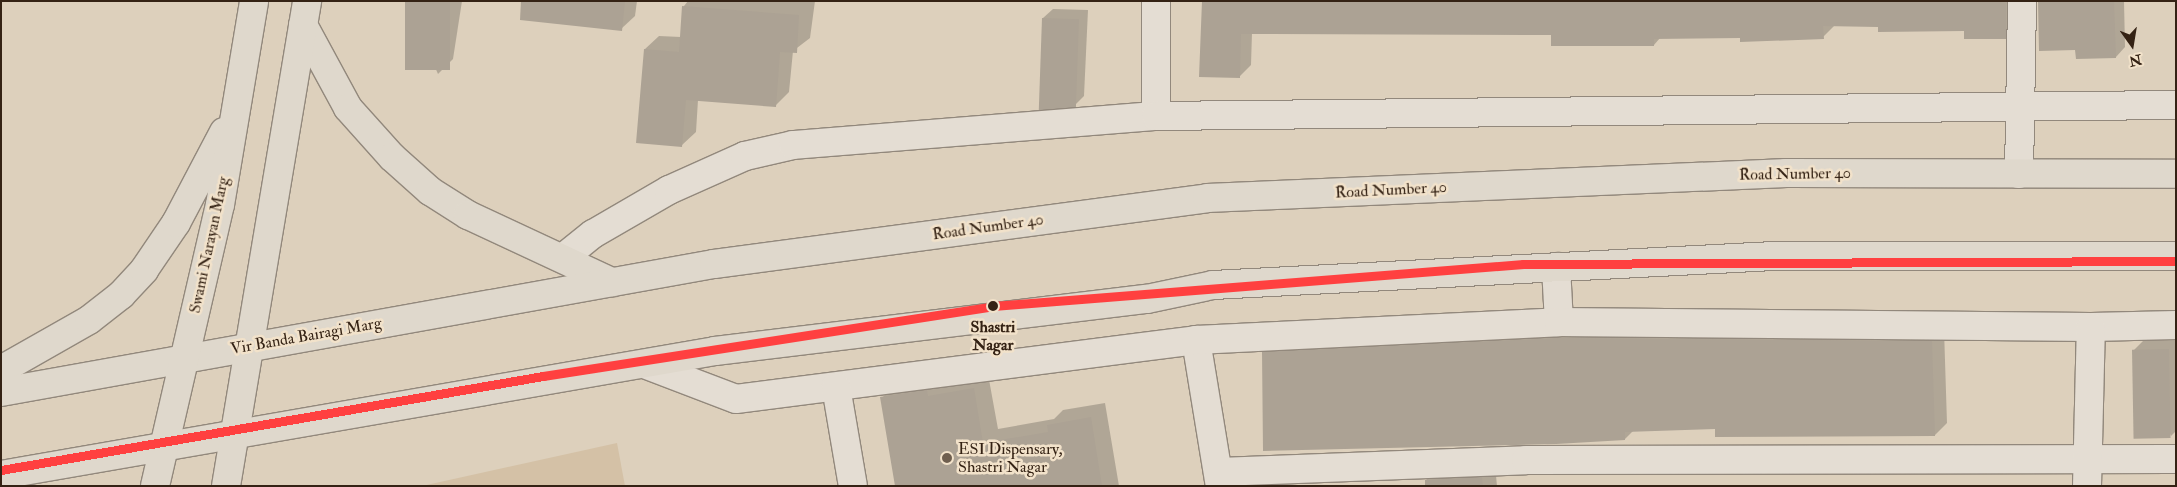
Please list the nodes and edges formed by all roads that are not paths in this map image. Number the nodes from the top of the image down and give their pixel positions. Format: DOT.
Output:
graph roads {
  1 [pos="254,1"];
  2 [pos="1156,1"];
  3 [pos="2022,1"];
  4 [pos="305,13"];
  5 [pos="2022,104"];
  6 [pos="2176,104"];
  7 [pos="236,109"];
  8 [pos="1156,116"];
  9 [pos="2019,174"];
  10 [pos="2176,174"];
  11 [pos="2176,256"];
  12 [pos="563,258"];
  13 [pos="1556,267"];
  14 [pos="612,282"];
  15 [pos="1559,322"];
  16 [pos="2176,325"];
  17 [pos="2091,327"];
  18 [pos="1196,340"];
  19 [pos="249,346"];
  20 [pos="184,358"];
  21 [pos="644,364"];
  22 [pos="1,370"];
  23 [pos="836,387"];
  24 [pos="1,392"];
  25 [pos="234,434"];
  26 [pos="163,447"];
  27 [pos="2088,459"];
  28 [pos="2176,459"];
  29 [pos="1,475"];
  30 [pos="1220,479"];
  31 [pos="155,486"];
  32 [pos="226,486"];
  33 [pos="853,486"];
  34 [pos="2087,486"];
  1 -- 7 [label="main road, Swami Narayan Marg"];
  2 -- 8 [label="street"];
  3 -- 5 [label="street"];
  4 -- 12 [label="main road"];
  4 -- 19 [label="main road"];
  5 -- 6 [label="street"];
  5 -- 8 [label="street"];
  5 -- 9 [label="street"];
  7 -- 20 [label="main road, Swami Narayan Marg"];
  7 -- 22 [label="main road"];
  8 -- 12 [label="street"];
  9 -- 10 [label="main road, Road Number 40"];
  9 -- 14 [label="main road, Road Number 40"];
  11 -- 13 [label="main road"];
  12 -- 14 [label="main road"];
  13 -- 15 [label="street"];
  13 -- 21 [label="main road"];
  14 -- 19 [label="main road, Vir Banda Bairagi Marg"];
  15 -- 17 [label="street"];
  15 -- 18 [label="street"];
  16 -- 17 [label="street"];
  17 -- 27 [label="street"];
  18 -- 23 [label="street"];
  18 -- 30 [label="street"];
  19 -- 20 [label="main road, Vir Banda Bairagi Marg"];
  19 -- 25 [label="main road"];
  20 -- 24 [label="main road, Vir Banda Bairagi Marg"];
  20 -- 26 [label="main road, Swami Narayan Marg"];
  21 -- 23 [label="street"];
  21 -- 25 [label="main road"];
  23 -- 33 [label="street"];
  25 -- 26 [label="main road"];
  25 -- 32 [label="main road"];
  26 -- 29 [label="main road"];
  26 -- 31 [label="main road, Swami Narayan Marg"];
  27 -- 28 [label="street"];
  27 -- 30 [label="street"];
  27 -- 34 [label="street"];
}
